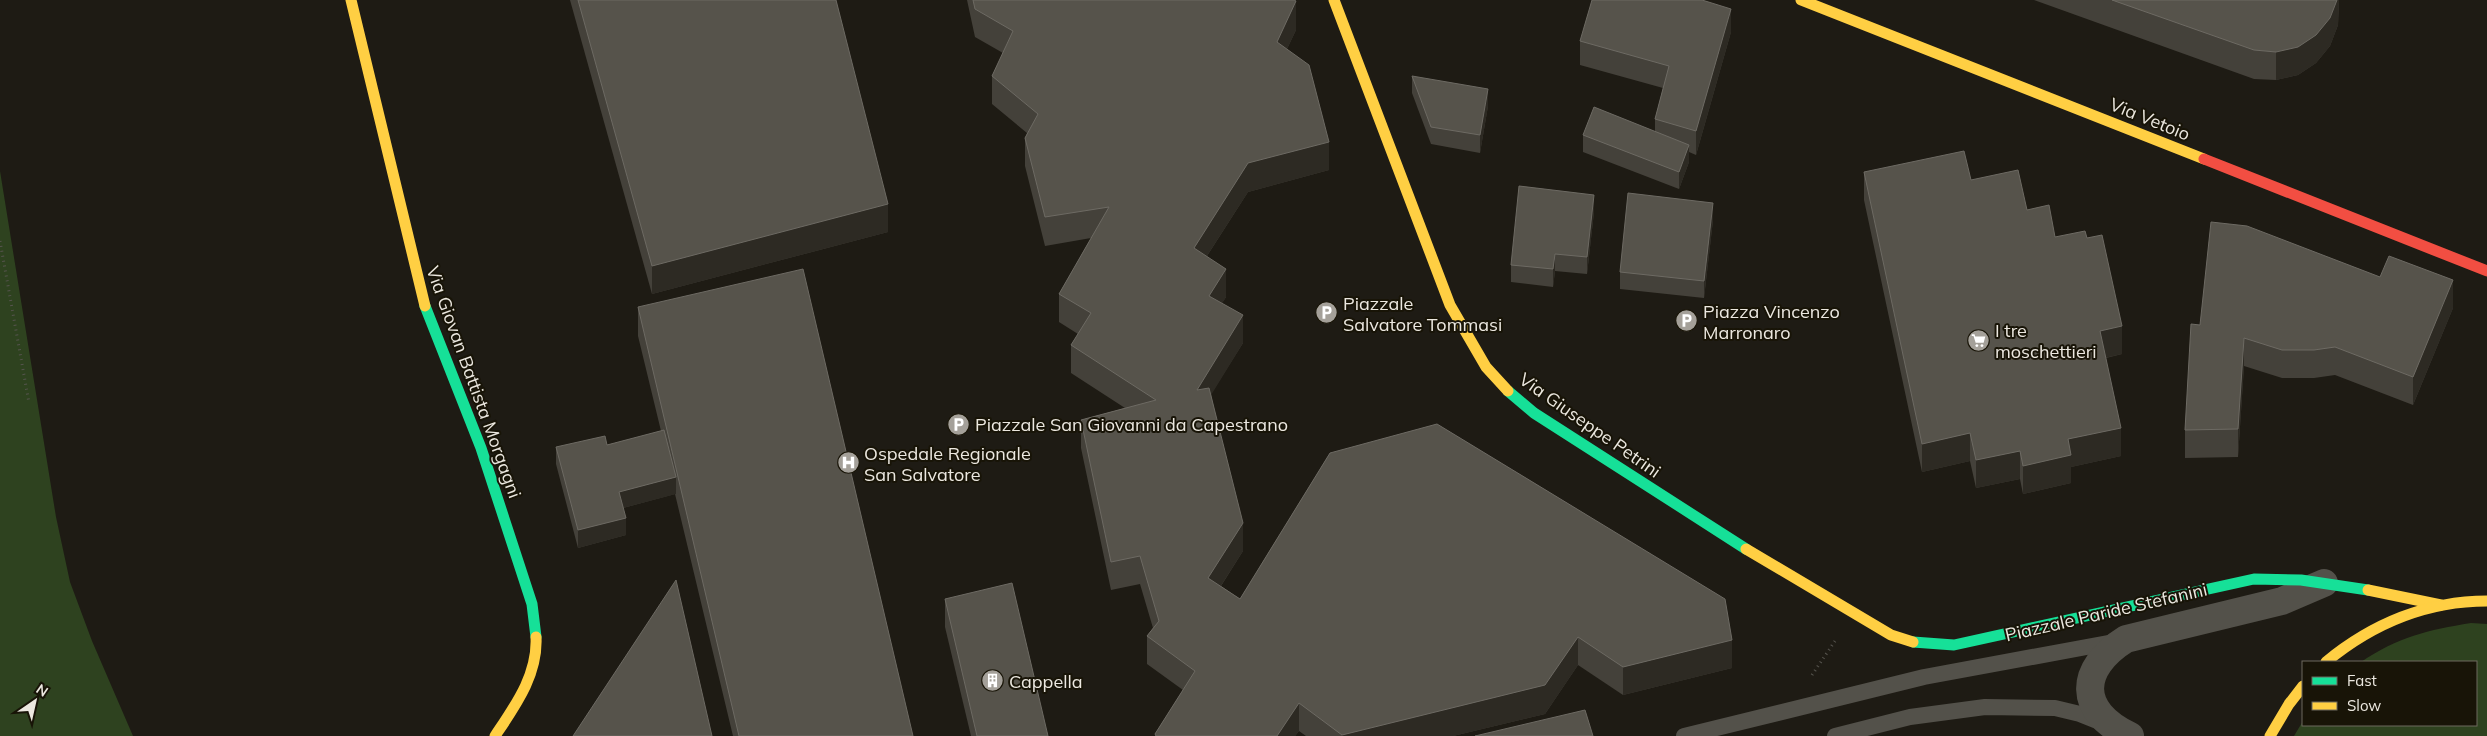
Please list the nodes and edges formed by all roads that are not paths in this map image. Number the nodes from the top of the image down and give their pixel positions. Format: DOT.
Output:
graph roads {
  1 [pos="351,0"];
  2 [pos="1334,0"];
  3 [pos="1801,0"];
  4 [pos="2487,271"];
  5 [pos="2324,583"];
  6 [pos="2487,601"];
  7 [pos="2441,605"];
  8 [pos="1891,635"];
  9 [pos="2126,639"];
  10 [pos="2327,661"];
  11 [pos="2302,687"];
  12 [pos="2125,734"];
  13 [pos="495,736"];
  14 [pos="1684,736"];
  15 [pos="1835,736"];
  16 [pos="2270,736"];
  1 -- 13 [label="street, Via Giovan Battista Morgagni"];
  2 -- 8 [label="street, Via Giuseppe Petrini"];
  3 -- 4 [label="street, Via Vetoio"];
  5 -- 7 [label="street, Piazzale Paride Stefanini"];
  5 -- 8 [label="street, Piazzale Paride Stefanini"];
  5 -- 9 [label="street, Piazzale Paride Stefanini"];
  6 -- 7 [label="street"];
  7 -- 10 [label="street"];
  9 -- 12 [label="street, Piazzale Paride Stefanini"];
  9 -- 14 [label="lane"];
  11 -- 16 [label="street"];
  12 -- 15 [label="lane"];
}
